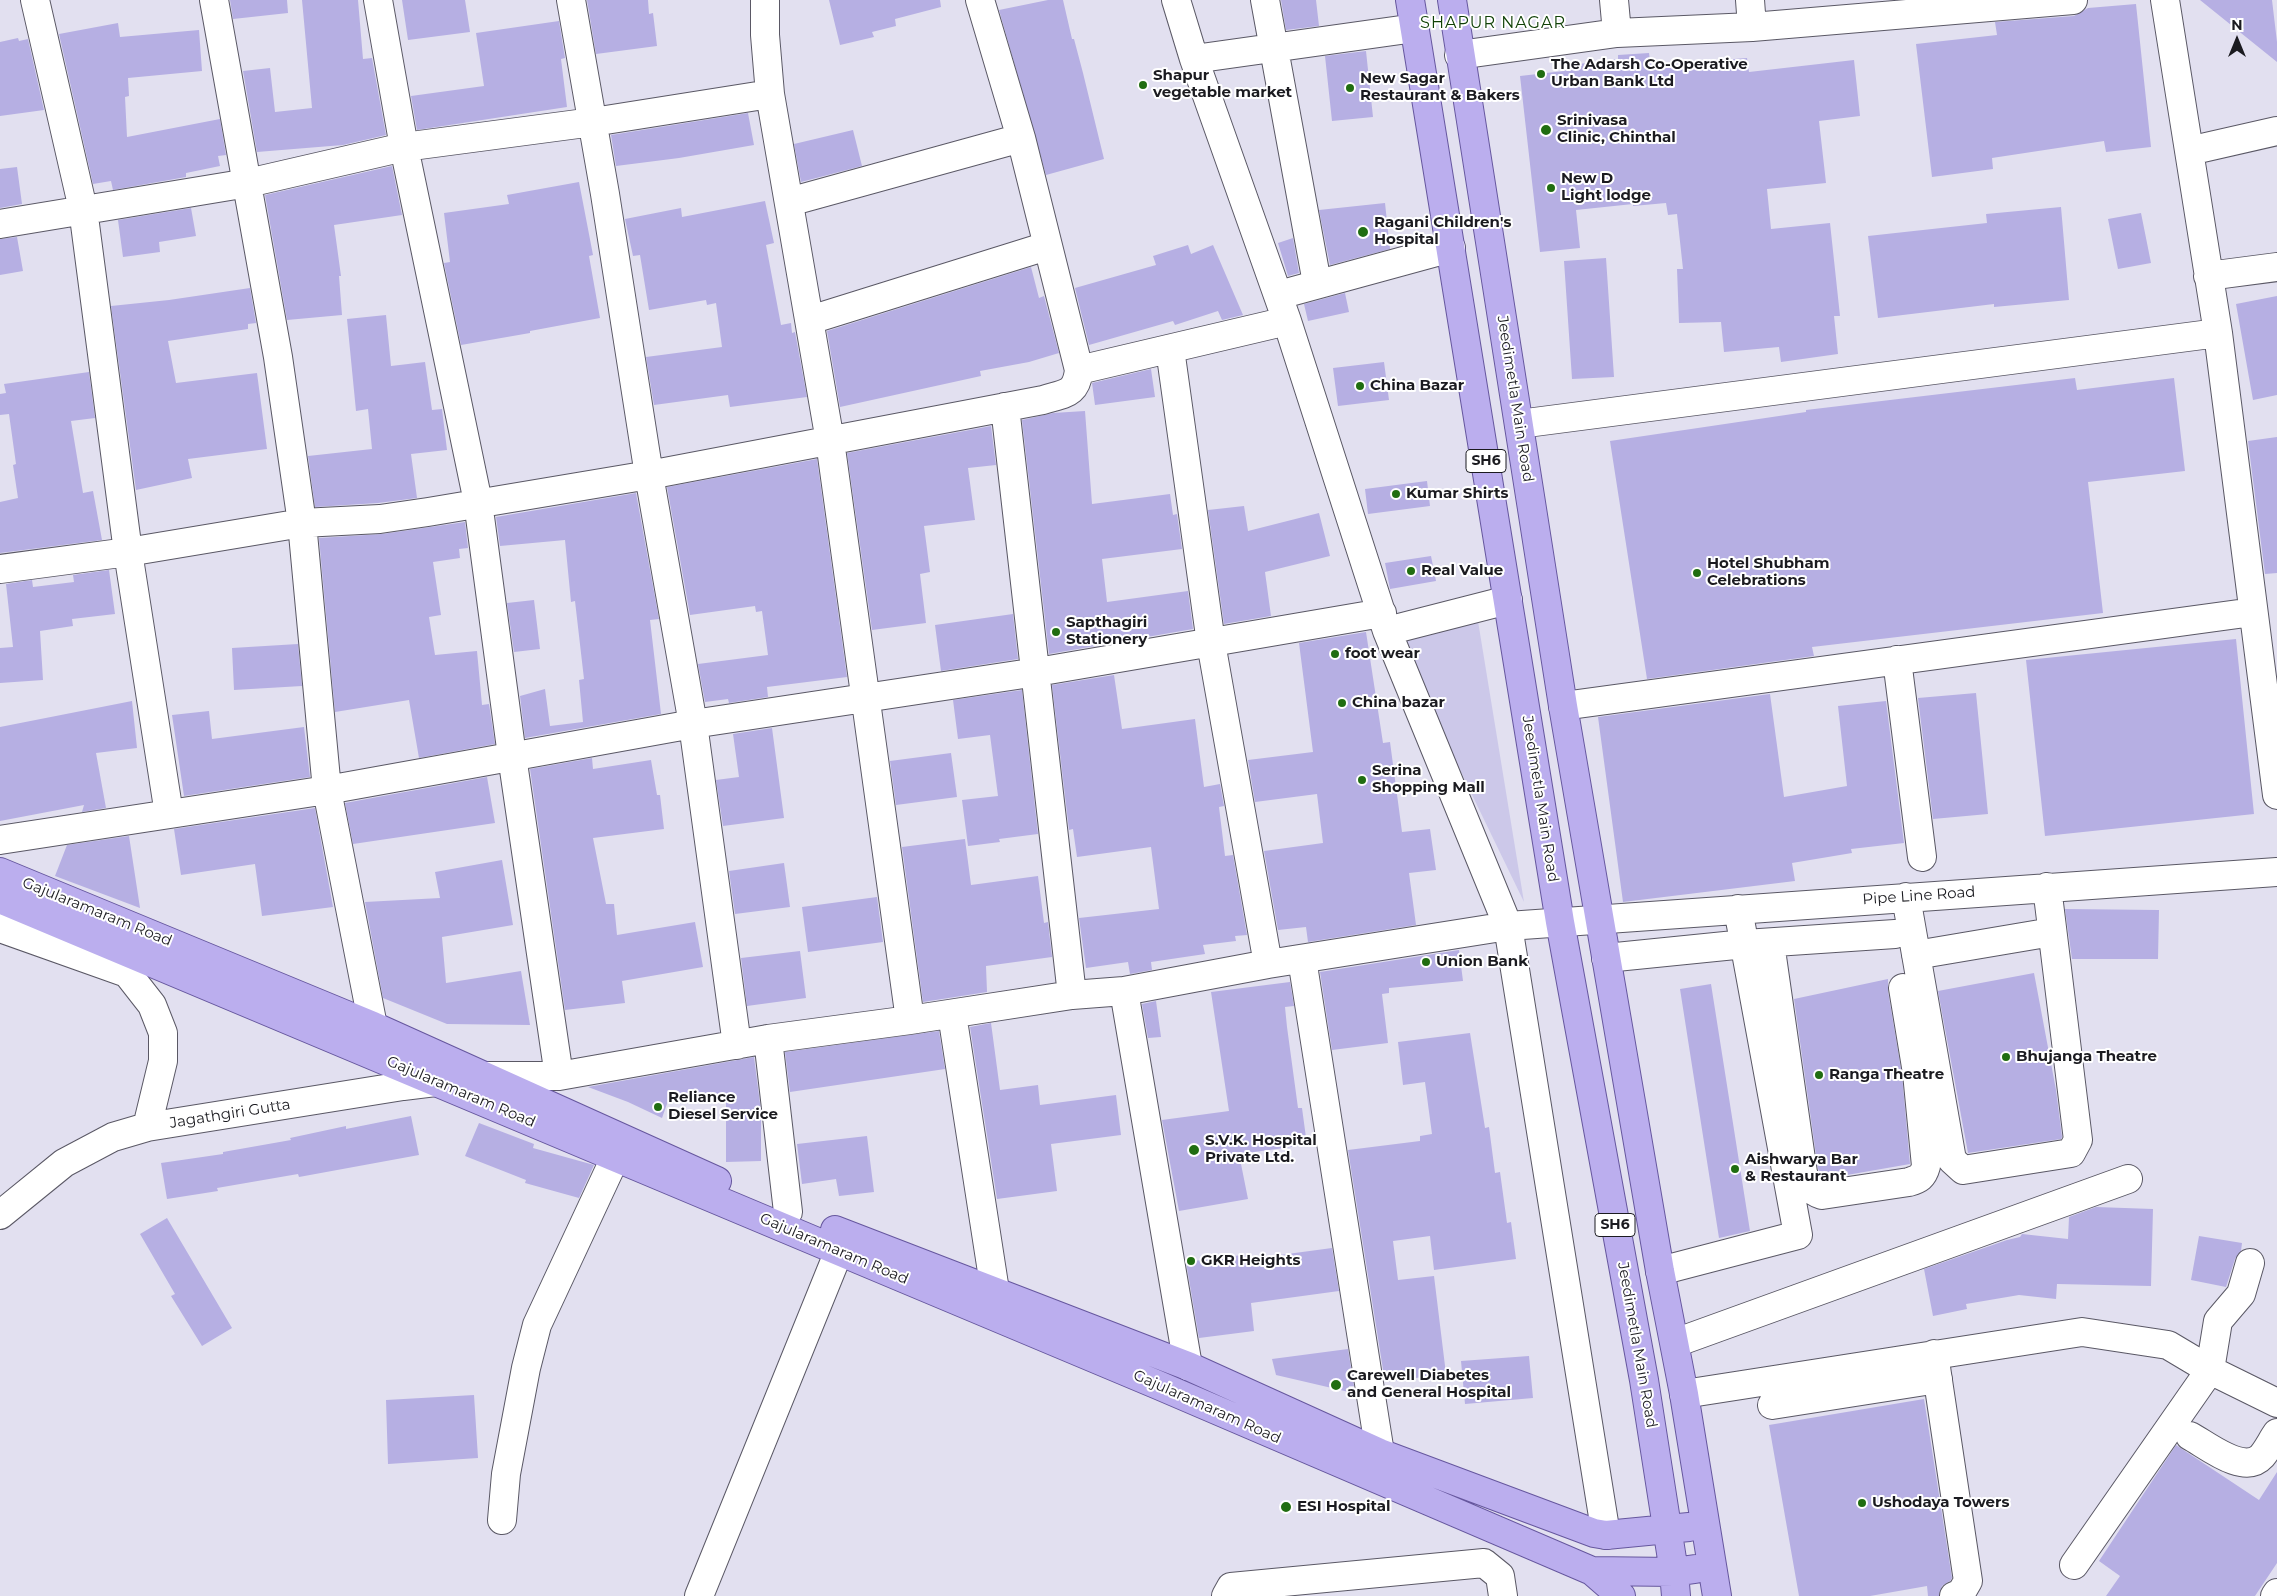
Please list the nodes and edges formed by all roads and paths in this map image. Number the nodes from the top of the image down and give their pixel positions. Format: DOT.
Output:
graph roads {
  1 [pos="35,0"];
  2 [pos="214,0"];
  3 [pos="378,0"];
  4 [pos="571,0"];
  5 [pos="765,0"];
  6 [pos="980,0"];
  7 [pos="1176,0"];
  8 [pos="1266,0"];
  9 [pos="1410,0"];
  10 [pos="1452,0"];
  11 [pos="1614,0"];
  12 [pos="1750,0"];
  13 [pos="2073,0"];
  14 [pos="2165,0"];
  15 [pos="1904,7"];
  16 [pos="1830,10"];
  17 [pos="1752,27"];
  18 [pos="1415,28"];
  19 [pos="1617,33"];
  20 [pos="1274,48"];
  21 [pos="1459,54"];
  22 [pos="1194,59"];
  23 [pos="770,94"];
  24 [pos="593,122"];
  25 [pos="2277,131"];
  26 [pos="1021,138"];
  27 [pos="404,147"];
  28 [pos="2188,152"];
  29 [pos="248,183"];
  30 [pos="789,202"];
  31 [pos="83,210"];
  32 [pos="0,224"];
  33 [pos="1047,246"];
  34 [pos="1450,248"];
  35 [pos="2277,267"];
  36 [pos="2208,276"];
  37 [pos="1318,283"];
  38 [pos="1278,295"];
  39 [pos="810,320"];
  40 [pos="1287,320"];
  41 [pos="2218,333"];
  42 [pos="1170,349"];
  43 [pos="1079,370"];
  44 [pos="1005,407"];
  45 [pos="1519,424"];
  46 [pos="830,441"];
  47 [pos="649,475"];
  48 [pos="478,502"];
  49 [pos="302,523"];
  50 [pos="128,552"];
  51 [pos="0,569"];
  52 [pos="1508,600"];
  53 [pos="2253,612"];
  54 [pos="1385,622"];
  55 [pos="1211,643"];
  56 [pos="1897,660"];
  57 [pos="1037,672"];
  58 [pos="865,698"];
  59 [pos="1563,706"];
  60 [pos="693,724"];
  61 [pos="512,756"];
  62 [pos="327,790"];
  63 [pos="2277,795"];
  64 [pos="169,814"];
  65 [pos="0,840"];
  66 [pos="1922,857"];
  67 [pos="0,872"];
  68 [pos="2277,872"];
  69 [pos="2046,887"];
  70 [pos="1898,897"];
  71 [pos="0,899"];
  72 [pos="1738,909"];
  73 [pos="1599,919"];
  74 [pos="1560,922"];
  75 [pos="1508,926"];
  76 [pos="0,928"];
  77 [pos="2052,932"];
  78 [pos="1895,934"];
  79 [pos="1757,943"];
  80 [pos="1916,955"];
  81 [pos="1606,958"];
  82 [pos="1302,959"];
  83 [pos="1268,964"];
  84 [pos="1124,991"];
  85 [pos="1072,995"];
  86 [pos="952,1014"];
  87 [pos="910,1020"];
  88 [pos="373,1026"];
  89 [pos="768,1039"];
  90 [pos="737,1045"];
  91 [pos="484,1076"];
  92 [pos="559,1076"];
  93 [pos="441,1082"];
  94 [pos="147,1127"];
  95 [pos="1639,1150"];
  96 [pos="615,1158"];
  97 [pos="2128,1179"];
  98 [pos="788,1212"];
  99 [pos="0,1215"];
  100 [pos="838,1251"];
  101 [pos="2250,1263"];
  102 [pos="1660,1271"];
  103 [pos="995,1291"];
  104 [pos="1675,1343"];
  105 [pos="1188,1366"];
  106 [pos="1936,1366"];
  107 [pos="2210,1370"];
  108 [pos="1872,1376"];
  109 [pos="1684,1394"];
  110 [pos="2277,1403"];
  111 [pos="1772,1405"];
  112 [pos="2277,1433"];
  113 [pos="2190,1436"];
  114 [pos="1380,1454"];
  115 [pos="502,1520"];
  116 [pos="1678,1528"];
  117 [pos="1606,1535"];
  118 [pos="2074,1565"];
  119 [pos="1592,1572"];
  120 [pos="1681,1579"];
  121 [pos="699,1596"];
  122 [pos="1226,1596"];
  123 [pos="1503,1596"];
  124 [pos="1621,1596"];
  125 [pos="1698,1596"];
  126 [pos="1717,1596"];
  127 [pos="1954,1596"];
  1 -- 31 [label="street"];
  2 -- 29 [label="street"];
  3 -- 27 [label="street"];
  4 -- 24 [label="street"];
  5 -- 23 [label="street"];
  6 -- 26 [label="street"];
  7 -- 22 [label="street"];
  8 -- 20 [label="street"];
  9 -- 18 [label="main road, Jeedimetla Main Road / SH6"];
  10 -- 21 [label="main road, Jeedimetla Main Road / SH6"];
  11 -- 19 [label="street"];
  12 -- 17 [label="street"];
  13 -- 15 [label="street"];
  14 -- 28 [label="street"];
  15 -- 16 [label="street"];
  16 -- 17 [label="street"];
  17 -- 19 [label="street"];
  18 -- 20 [label="street"];
  18 -- 34 [label="main road, Jeedimetla Main Road / SH6"];
  19 -- 21 [label="street"];
  20 -- 22 [label="street"];
  20 -- 37 [label="street"];
  21 -- 45 [label="main road, Jeedimetla Main Road / SH6"];
  22 -- 38 [label="street"];
  23 -- 24 [label="street"];
  23 -- 30 [label="street"];
  24 -- 27 [label="street"];
  24 -- 47 [label="street"];
  25 -- 28 [label="street"];
  26 -- 30 [label="street"];
  26 -- 33 [label="street"];
  27 -- 29 [label="street"];
  27 -- 48 [label="street"];
  28 -- 36 [label="street"];
  29 -- 31 [label="street"];
  29 -- 49 [label="street"];
  30 -- 39 [label="street"];
  31 -- 32 [label="street"];
  31 -- 50 [label="street"];
  33 -- 39 [label="street"];
  33 -- 43 [label="street"];
  34 -- 37 [label="street"];
  34 -- 52 [label="main road, Jeedimetla Main Road / SH6"];
  35 -- 36 [label="street"];
  36 -- 41 [label="street"];
  37 -- 38 [label="street"];
  38 -- 40 [label="street"];
  39 -- 46 [label="street"];
  40 -- 42 [label="street"];
  40 -- 54 [label="street"];
  41 -- 45 [label="street"];
  41 -- 53 [label="street"];
  42 -- 43 [label="street"];
  42 -- 55 [label="street"];
  43 -- 44 [label="street"];
  44 -- 46 [label="street"];
  44 -- 57 [label="street"];
  45 -- 59 [label="main road, Jeedimetla Main Road / SH6"];
  46 -- 47 [label="street"];
  46 -- 58 [label="street"];
  47 -- 48 [label="street"];
  47 -- 60 [label="street"];
  48 -- 49 [label="street"];
  48 -- 61 [label="street"];
  49 -- 50 [label="street"];
  49 -- 62 [label="street"];
  50 -- 51 [label="street"];
  50 -- 64 [label="street"];
  52 -- 54 [label="street"];
  52 -- 74 [label="main road, Jeedimetla Main Road / SH6"];
  53 -- 56 [label="street"];
  53 -- 63 [label="street"];
  54 -- 55 [label="street"];
  54 -- 75 [label="street"];
  55 -- 57 [label="street"];
  55 -- 83 [label="street"];
  56 -- 59 [label="street"];
  56 -- 66 [label="street"];
  57 -- 58 [label="street"];
  57 -- 85 [label="street"];
  58 -- 60 [label="street"];
  58 -- 87 [label="street"];
  59 -- 73 [label="main road, Jeedimetla Main Road / SH6"];
  60 -- 61 [label="street"];
  60 -- 90 [label="street"];
  61 -- 62 [label="street"];
  61 -- 92 [label="street"];
  62 -- 64 [label="street"];
  62 -- 88 [label="street"];
  64 -- 65 [label="street"];
  67 -- 88 [label="main road, Gajularamaram Road"];
  68 -- 69 [label="street, Pipe Line Road"];
  69 -- 70 [label="street, Pipe Line Road"];
  69 -- 77 [label="street"];
  70 -- 72 [label="street, Pipe Line Road"];
  70 -- 78 [label="street"];
  70 -- 80 [label="street"];
  71 -- 93 [label="main road, Gajularamaram Road"];
  72 -- 73 [label="street, Pipe Line Road"];
  72 -- 79 [label="street"];
  73 -- 74 [label="street, Pipe Line Road"];
  73 -- 81 [label="main road, Jeedimetla Main Road / SH6"];
  74 -- 75 [label="street, Pipe Line Road"];
  74 -- 116 [label="main road, Jeedimetla Main Road / SH6"];
  75 -- 82 [label="street, Pipe Line Road"];
  75 -- 117 [label="street"];
  76 -- 94 [label="street"];
  77 -- 80 [label="street"];
  77 -- 80 [label="street"];
  78 -- 79 [label="street"];
  78 -- 79 [label="street"];
  79 -- 81 [label="street"];
  79 -- 102 [label="street"];
  81 -- 95 [label="main road, Jeedimetla Main Road / SH6"];
  82 -- 83 [label="street, Pipe Line Road"];
  82 -- 114 [label="street"];
  83 -- 84 [label="street, Pipe Line Road"];
  84 -- 85 [label="street, Pipe Line Road"];
  84 -- 105 [label="street"];
  85 -- 86 [label="street, Jagathgiri Gutta"];
  86 -- 87 [label="street, Jagathgiri Gutta"];
  86 -- 103 [label="street"];
  87 -- 89 [label="street, Jagathgiri Gutta"];
  88 -- 91 [label="main road, Gajularamaram Road"];
  89 -- 90 [label="street, Jagathgiri Gutta"];
  89 -- 98 [label="street"];
  90 -- 92 [label="street, Jagathgiri Gutta"];
  91 -- 92 [label="street, Jagathgiri Gutta"];
  91 -- 93 [label="street, Jagathgiri Gutta"];
  91 -- 98 [label="main road, Gajularamaram Road"];
  93 -- 94 [label="street, Jagathgiri Gutta"];
  93 -- 96 [label="main road, Gajularamaram Road"];
  94 -- 99 [label="street, Jagathgiri Gutta"];
  95 -- 102 [label="main road, Jeedimetla Main Road / SH6"];
  95 -- 116 [label="main road"];
  96 -- 100 [label="main road, Gajularamaram Road"];
  96 -- 115 [label="street"];
  97 -- 104 [label="street"];
  98 -- 103 [label="main road, Gajularamaram Road"];
  100 -- 119 [label="main road, Gajularamaram Road"];
  100 -- 121 [label="street"];
  101 -- 107 [label="street"];
  102 -- 104 [label="main road, Jeedimetla Main Road / SH6"];
  103 -- 105 [label="main road, Gajularamaram Road"];
  104 -- 109 [label="main road, Jeedimetla Main Road / SH6"];
  105 -- 114 [label="main road, Gajularamaram Road"];
  106 -- 107 [label="street"];
  106 -- 108 [label="street"];
  106 -- 127 [label="street"];
  107 -- 110 [label="street"];
  107 -- 118 [label="street"];
  108 -- 109 [label="street"];
  108 -- 111 [label="street"];
  109 -- 126 [label="main road, Jeedimetla Main Road / SH6"];
  112 -- 113 [label="street"];
  114 -- 117 [label="main road, Gajularamaram Road"];
  116 -- 117 [label="main road, Gajularamaram Road"];
  116 -- 120 [label="main road, Jeedimetla Main Road / SH6"];
  119 -- 120 [label="main road, Gajularamaram Road"];
  119 -- 124 [label="main road"];
  120 -- 125 [label="main road, Jeedimetla Main Road"];
  122 -- 123 [label="street"];
}
